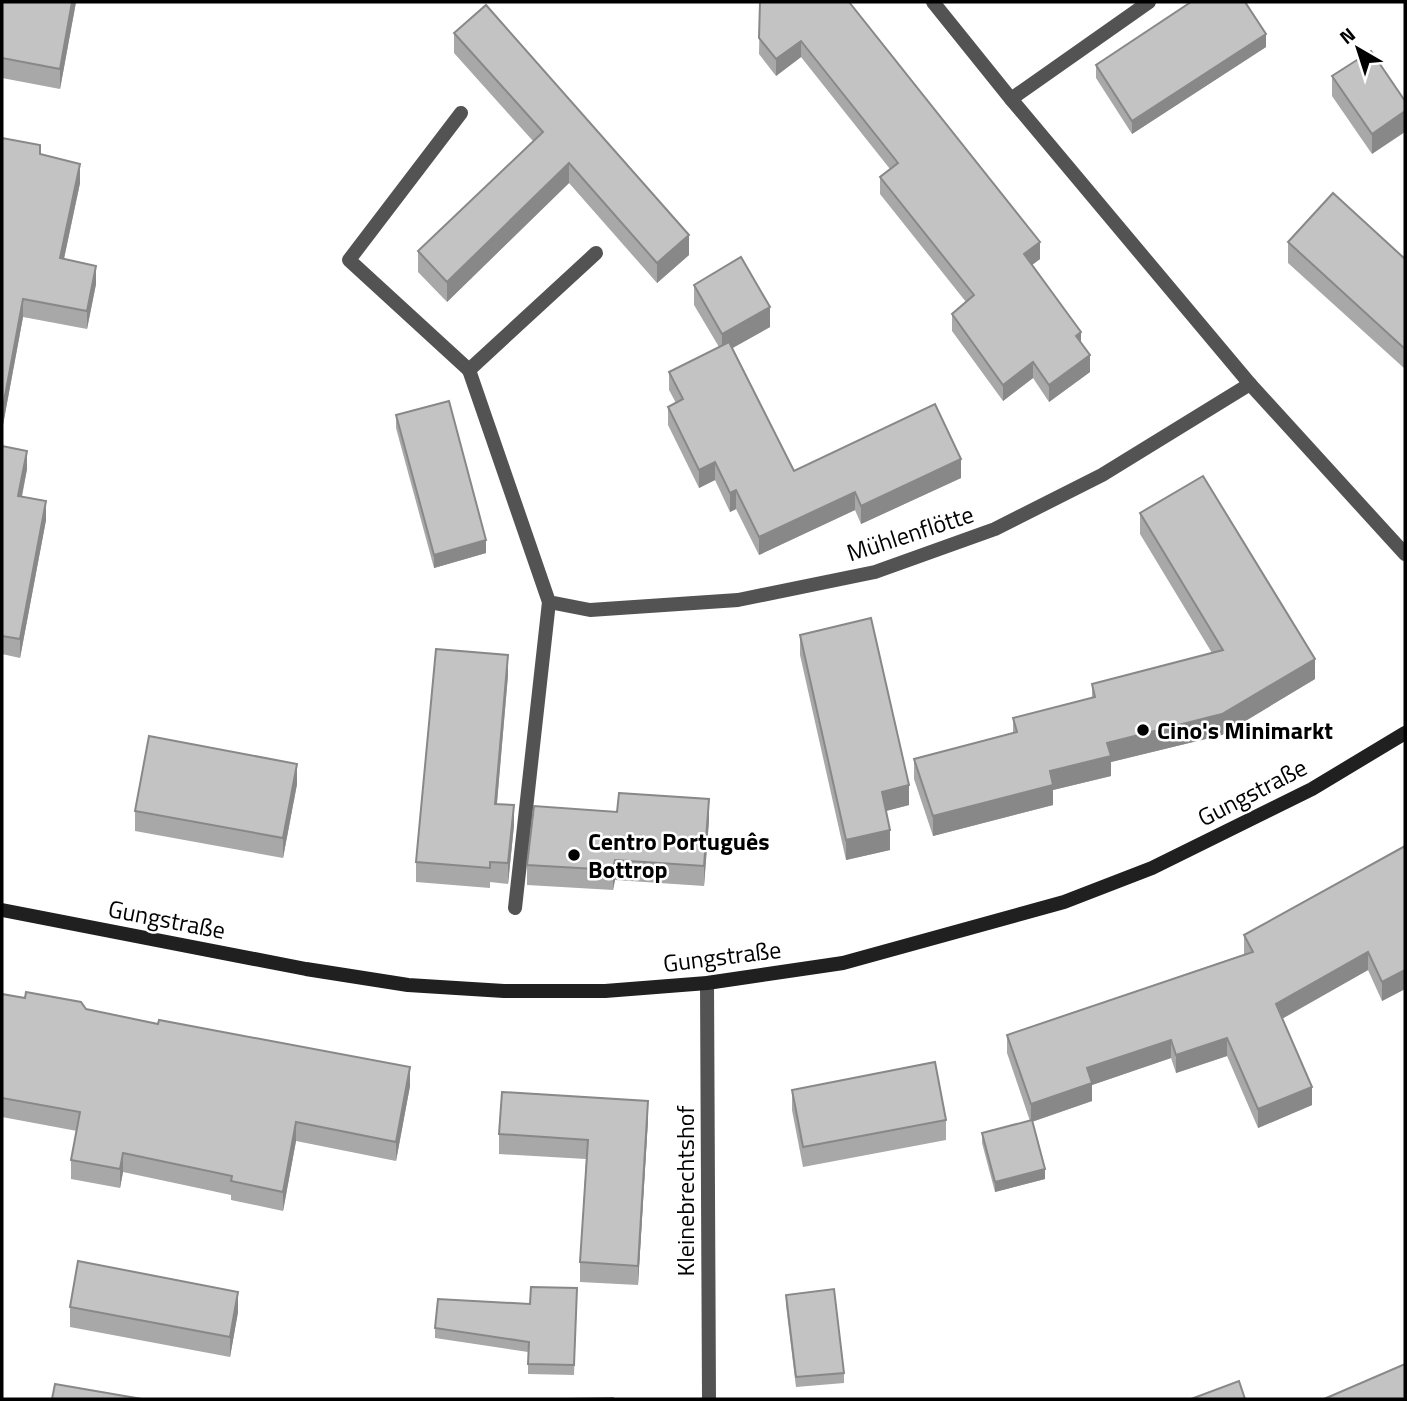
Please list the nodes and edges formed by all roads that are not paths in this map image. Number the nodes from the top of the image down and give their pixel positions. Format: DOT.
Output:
graph roads {
  1 [pos="933,2"];
  2 [pos="1149,2"];
  3 [pos="1012,99"];
  4 [pos="461,113"];
  5 [pos="596,253"];
  6 [pos="468,370"];
  7 [pos="1250,384"];
  8 [pos="1405,554"];
  9 [pos="549,601"];
  10 [pos="1405,733"];
  11 [pos="515,908"];
  12 [pos="2,910"];
  13 [pos="707,983"];
  14 [pos="709,1399"];
  1 -- 3 [label="street"];
  2 -- 3 [label="street"];
  3 -- 7 [label="street"];
  4 -- 6 [label="street"];
  5 -- 6 [label="street"];
  6 -- 9 [label="street"];
  7 -- 8 [label="street"];
  7 -- 9 [label="street, Mühlenflötte"];
  9 -- 11 [label="street"];
  10 -- 13 [label="street, Gungstraße"];
  12 -- 13 [label="street, Gungstraße"];
  13 -- 14 [label="street, Kleinebrechtshof"];
}
